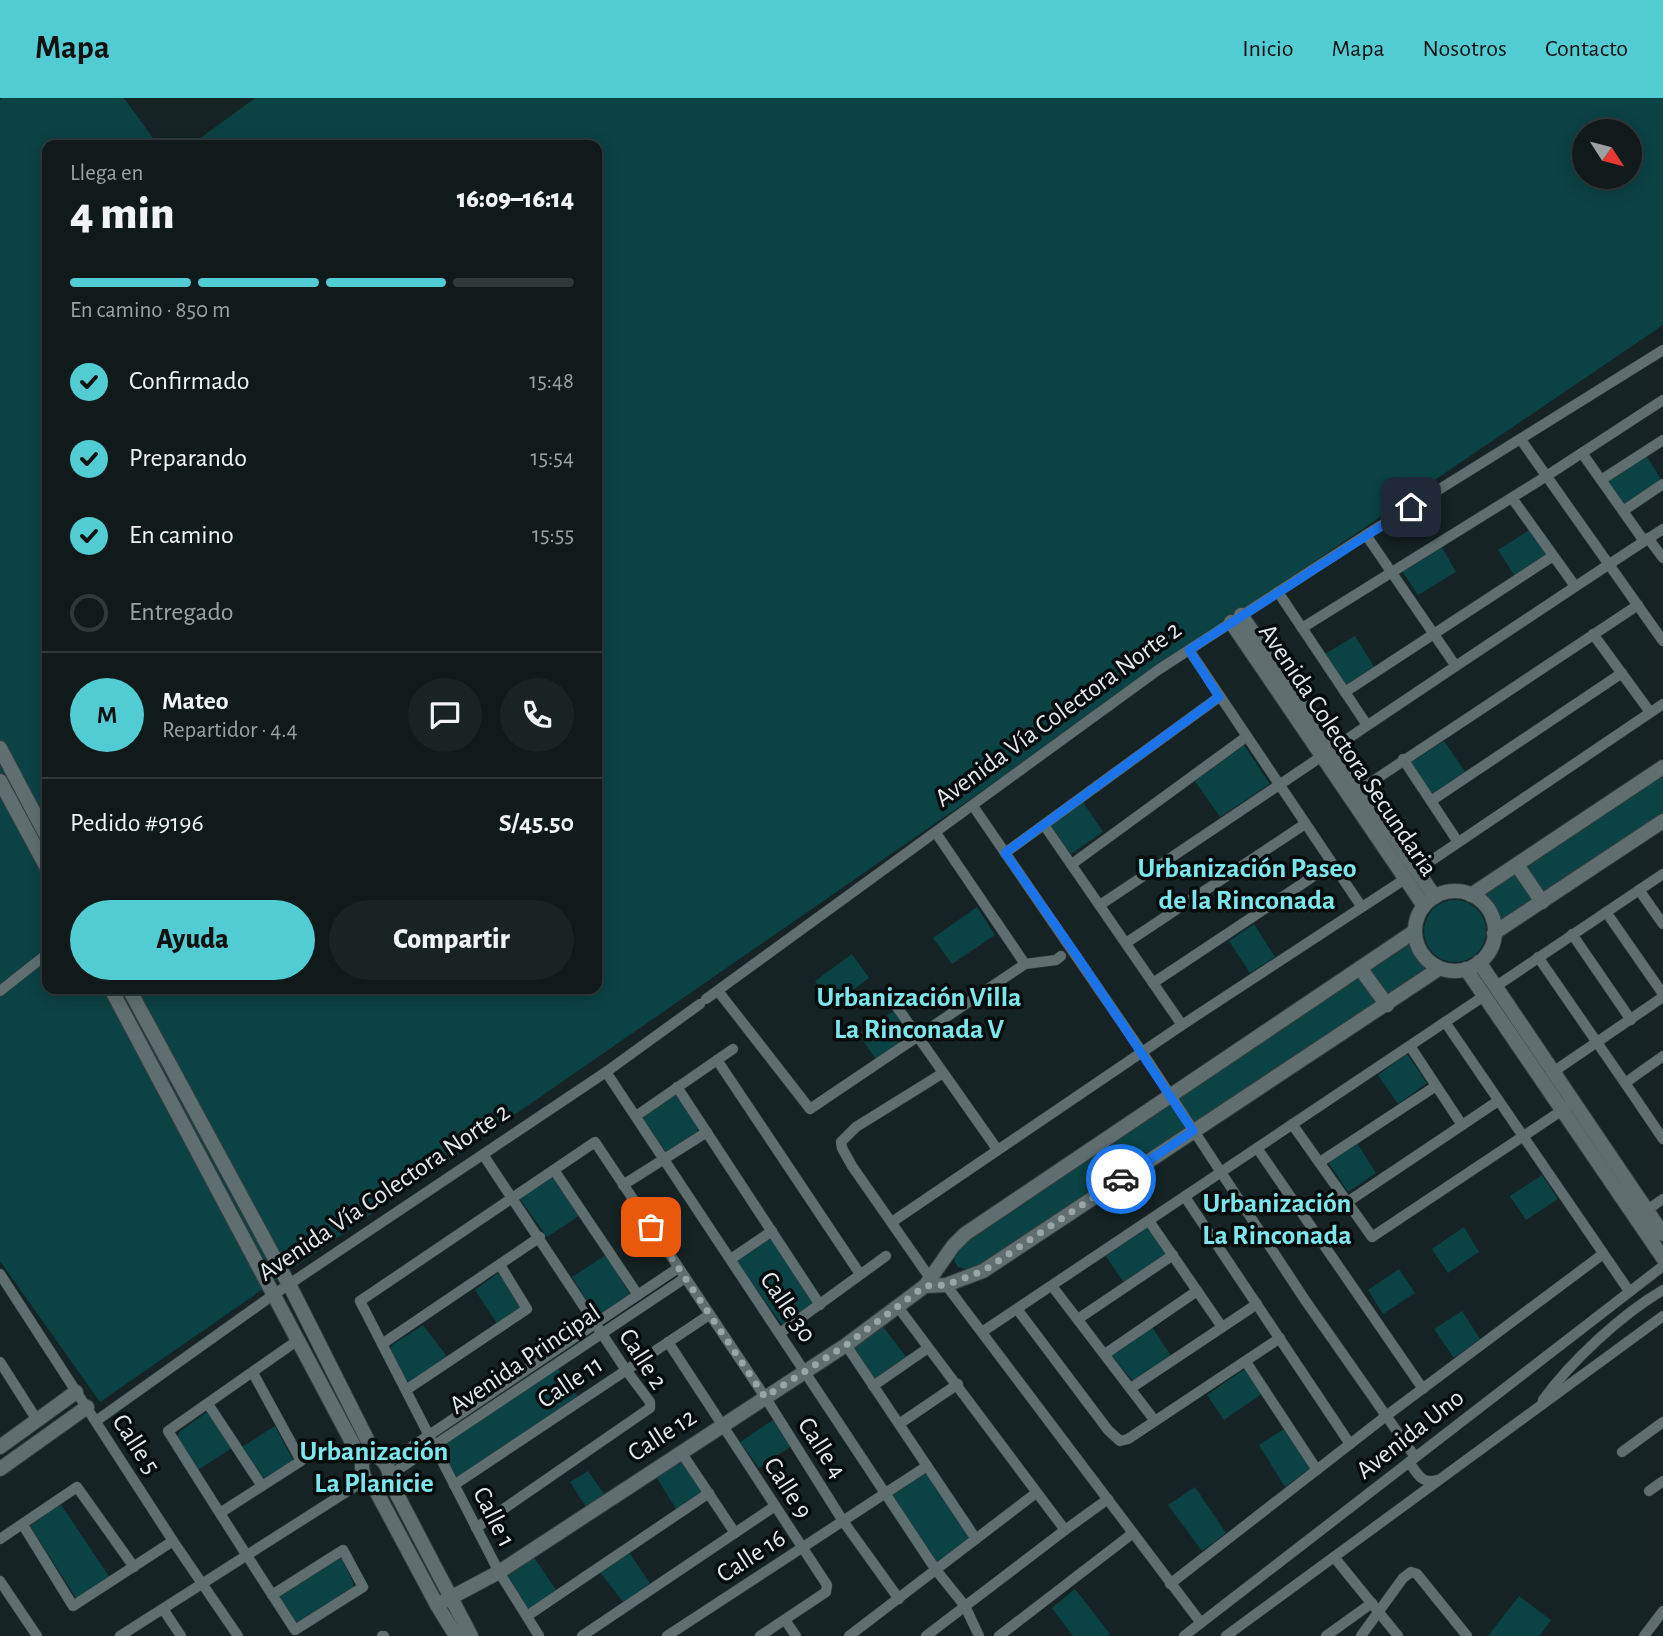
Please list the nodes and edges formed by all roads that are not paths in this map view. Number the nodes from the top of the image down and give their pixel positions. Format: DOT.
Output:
graph roads {
  1 [pos="1663,350"];
  2 [pos="1663,400"];
  3 [pos="1521,440"];
  4 [pos="1663,440"];
  5 [pos="1582,453"];
  6 [pos="1545,477"];
  7 [pos="1601,480"];
  8 [pos="1663,484"];
  9 [pos="1512,498"];
  10 [pos="1623,511"];
  11 [pos="1663,529"];
  12 [pos="1366,535"];
  13 [pos="1646,540"];
  14 [pos="1553,556"];
  15 [pos="1663,558"];
  16 [pos="1609,563"];
  17 [pos="1390,572"];
  18 [pos="1576,586"];
  19 [pos="1278,592"];
  20 [pos="1638,605"];
  21 [pos="1236,619"];
  22 [pos="1302,628"];
  23 [pos="1433,634"];
  24 [pos="1593,634"];
  25 [pos="1663,641"];
  26 [pos="1189,650"];
  27 [pos="1455,665"];
  28 [pos="1622,673"];
  29 [pos="1345,692"];
  30 [pos="1219,697"];
  31 [pos="1663,704"];
  32 [pos="1650,712"];
  33 [pos="1367,725"];
  34 [pos="1246,737"];
  35 [pos="0,748"];
  36 [pos="1328,753"];
  37 [pos="1403,759"];
  38 [pos="1663,767"];
  39 [pos="0,781"];
  40 [pos="1279,786"];
  41 [pos="1361,789"];
  42 [pos="1431,801"];
  43 [pos="973,806"];
  44 [pos="1663,821"];
  45 [pos="1305,824"];
  46 [pos="1044,825"];
  47 [pos="42,828"];
  48 [pos="936,833"];
  49 [pos="1458,842"];
  50 [pos="1005,853"];
  51 [pos="42,859"];
  52 [pos="1072,864"];
  53 [pos="1332,864"];
  54 [pos="1517,865"];
  55 [pos="1663,874"];
  56 [pos="1410,875"];
  57 [pos="1639,890"];
  58 [pos="1471,895"];
  59 [pos="1430,901"];
  60 [pos="1542,902"];
  61 [pos="1100,905"];
  62 [pos="1361,906"];
  63 [pos="1606,912"];
  64 [pos="1663,924"];
  65 [pos="1415,931"];
  66 [pos="1494,933"];
  67 [pos="1572,934"];
  68 [pos="1126,943"];
  69 [pos="1062,956"];
  70 [pos="1538,957"];
  71 [pos="42,958"];
  72 [pos="1025,964"];
  73 [pos="1472,966"];
  74 [pos="1360,968"];
  75 [pos="1440,968"];
  76 [pos="1153,983"];
  77 [pos="0,991"];
  78 [pos="718,991"];
  79 [pos="1490,991"];
  80 [pos="114,994"];
  81 [pos="132,994"];
  82 [pos="1663,995"];
  83 [pos="1387,1005"];
  84 [pos="897,1007"];
  85 [pos="1631,1020"];
  86 [pos="1445,1023"];
  87 [pos="1182,1026"];
  88 [pos="917,1037"];
  89 [pos="1596,1043"];
  90 [pos="1410,1046"];
  91 [pos="733,1049"];
  92 [pos="1142,1052"];
  93 [pos="1663,1056"];
  94 [pos="717,1060"];
  95 [pos="606,1072"];
  96 [pos="1553,1072"];
  97 [pos="943,1073"];
  98 [pos="1625,1083"];
  99 [pos="1436,1086"];
  100 [pos="677,1087"];
  101 [pos="1169,1095"];
  102 [pos="1498,1101"];
  103 [pos="1568,1106"];
  104 [pos="636,1116"];
  105 [pos="1293,1124"];
  106 [pos="1462,1125"];
  107 [pos="1193,1131"];
  108 [pos="707,1132"];
  109 [pos="1522,1137"];
  110 [pos="1663,1139"];
  111 [pos="1257,1148"];
  112 [pos="998,1149"];
  113 [pos="484,1156"];
  114 [pos="665,1159"];
  115 [pos="1320,1162"];
  116 [pos="554,1170"];
  117 [pos="1220,1173"];
  118 [pos="623,1185"];
  119 [pos="513,1197"];
  120 [pos="1185,1197"];
  121 [pos="1663,1199"];
  122 [pos="1346,1203"];
  123 [pos="1647,1210"];
  124 [pos="1149,1221"];
  125 [pos="892,1222"];
  126 [pos="772,1231"];
  127 [pos="1663,1234"];
  128 [pos="540,1237"];
  129 [pos="947,1254"];
  130 [pos="1603,1254"];
  131 [pos="1173,1255"];
  132 [pos="886,1256"];
  133 [pos="1663,1258"];
  134 [pos="731,1259"];
  135 [pos="500,1265"];
  136 [pos="1663,1266"];
  137 [pos="678,1268"];
  138 [pos="0,1274"];
  139 [pos="860,1275"];
  140 [pos="967,1277"];
  141 [pos="685,1278"];
  142 [pos="928,1282"];
  143 [pos="289,1284"];
  144 [pos="946,1285"];
  145 [pos="1052,1286"];
  146 [pos="1663,1290"];
  147 [pos="1197,1291"];
  148 [pos="1629,1291"];
  149 [pos="273,1295"];
  150 [pos="638,1295"];
  151 [pos="820,1304"];
  152 [pos="1257,1304"];
  153 [pos="898,1307"];
  154 [pos="1017,1309"];
  155 [pos="709,1315"];
  156 [pos="1661,1318"];
  157 [pos="1078,1319"];
  158 [pos="594,1322"];
  159 [pos="1222,1327"];
  160 [pos="982,1332"];
  161 [pos="601,1333"];
  162 [pos="780,1333"];
  163 [pos="1280,1338"];
  164 [pos="298,1340"];
  165 [pos="668,1342"];
  166 [pos="382,1343"];
  167 [pos="846,1345"];
  168 [pos="928,1348"];
  169 [pos="1105,1354"];
  170 [pos="1246,1362"];
  171 [pos="0,1363"];
  172 [pos="626,1370"];
  173 [pos="806,1371"];
  174 [pos="253,1373"];
  175 [pos="4,1377"];
  176 [pos="958,1384"];
  177 [pos="873,1386"];
  178 [pos="1130,1388"];
  179 [pos="406,1390"];
  180 [pos="1423,1390"];
  181 [pos="76,1392"];
  182 [pos="765,1397"];
  183 [pos="208,1404"];
  184 [pos="87,1407"];
  185 [pos="1537,1409"];
  186 [pos="1385,1416"];
  187 [pos="37,1420"];
  188 [pos="96,1421"];
  189 [pos="1156,1421"];
  190 [pos="1663,1422"];
  191 [pos="899,1424"];
  192 [pos="722,1425"];
  193 [pos="428,1435"];
  194 [pos="1350,1444"];
  195 [pos="433,1446"];
  196 [pos="0,1447"];
  197 [pos="681,1452"];
  198 [pos="1622,1452"];
  199 [pos="1412,1460"];
  200 [pos="928,1466"];
  201 [pos="380,1467"];
  202 [pos="0,1469"];
  203 [pos="1317,1470"];
  204 [pos="1421,1479"];
  205 [pos="1440,1479"];
  206 [pos="1663,1481"];
  207 [pos="370,1484"];
  208 [pos="454,1485"];
  209 [pos="262,1486"];
  210 [pos="1649,1491"];
  211 [pos="887,1492"];
  212 [pos="709,1493"];
  213 [pos="1037,1493"];
  214 [pos="1415,1498"];
  215 [pos="1108,1499"];
  216 [pos="775,1507"];
  217 [pos="220,1513"];
  218 [pos="844,1521"];
  219 [pos="23,1525"];
  220 [pos="476,1528"];
  221 [pos="1065,1530"];
  222 [pos="735,1533"];
  223 [pos="1133,1533"];
  224 [pos="0,1539"];
  225 [pos="975,1539"];
  226 [pos="173,1541"];
  227 [pos="802,1548"];
  228 [pos="246,1555"];
  229 [pos="1334,1557"];
  230 [pos="134,1567"];
  231 [pos="936,1570"];
  232 [pos="499,1572"];
  233 [pos="0,1581"];
  234 [pos="202,1584"];
  235 [pos="1170,1584"];
  236 [pos="272,1595"];
  237 [pos="899,1599"];
  238 [pos="444,1602"];
  239 [pos="965,1606"];
  240 [pos="1375,1607"];
  241 [pos="163,1609"];
  242 [pos="1663,1612"];
  243 [pos="527,1616"];
  244 [pos="785,1620"];
  245 [pos="1201,1623"];
  246 [pos="31,1634"];
  247 [pos="120,1636"];
  248 [pos="181,1636"];
  249 [pos="238,1636"];
  250 [pos="456,1636"];
  251 [pos="471,1636"];
  252 [pos="539,1636"];
  253 [pos="582,1636"];
  254 [pos="667,1636"];
  255 [pos="760,1636"];
  256 [pos="796,1636"];
  257 [pos="849,1636"];
  258 [pos="926,1636"];
  259 [pos="979,1636"];
  260 [pos="999,1636"];
  261 [pos="1184,1636"];
  262 [pos="1226,1636"];
  263 [pos="1326,1636"];
  264 [pos="1361,1636"];
  265 [pos="1398,1636"];
  266 [pos="1467,1636"];
  267 [pos="1644,1636"];
  1 -- 3 [label="street, Avenida Vía Colectora Norte 2"];
  2 -- 5 [label="street"];
  3 -- 6 [label="street"];
  3 -- 12 [label="street, Avenida Vía Colectora Norte 2"];
  4 -- 7 [label="street"];
  5 -- 6 [label="street"];
  5 -- 7 [label="street"];
  6 -- 9 [label="street"];
  6 -- 16 [label="street"];
  7 -- 10 [label="street"];
  8 -- 10 [label="street"];
  9 -- 14 [label="street"];
  9 -- 17 [label="street"];
  10 -- 13 [label="street"];
  11 -- 13 [label="street"];
  12 -- 17 [label="street"];
  12 -- 19 [label="street, Avenida Vía Colectora Norte 2"];
  13 -- 15 [label="street"];
  13 -- 16 [label="street"];
  14 -- 18 [label="street"];
  14 -- 23 [label="street"];
  16 -- 18 [label="street"];
  16 -- 20 [label="street"];
  17 -- 22 [label="street"];
  17 -- 23 [label="street"];
  18 -- 27 [label="street"];
  19 -- 21 [label="street, Avenida Vía Colectora Norte 2"];
  19 -- 22 [label="street"];
  20 -- 24 [label="street"];
  20 -- 25 [label="street"];
  21 -- 26 [label="street, Avenida Vía Colectora Norte 2"];
  21 -- 36 [label="street, Avenida Colectora Secundaria"];
  22 -- 29 [label="street"];
  23 -- 27 [label="street"];
  23 -- 29 [label="street"];
  24 -- 28 [label="street"];
  24 -- 37 [label="street"];
  26 -- 30 [label="street"];
  26 -- 43 [label="street, Avenida Vía Colectora Norte 2"];
  27 -- 33 [label="street"];
  28 -- 32 [label="street"];
  28 -- 42 [label="street"];
  29 -- 33 [label="street"];
  30 -- 34 [label="street"];
  30 -- 46 [label="street"];
  31 -- 32 [label="street"];
  32 -- 49 [label="street"];
  33 -- 36 [label="street"];
  34 -- 40 [label="street"];
  34 -- 52 [label="street"];
  35 -- 47 [label="street"];
  36 -- 40 [label="street"];
  36 -- 41 [label="street, Avenida Colectora Secundaria"];
  36 -- 56 [label="street, Avenida Colectora Secundaria"];
  37 -- 41 [label="street"];
  37 -- 42 [label="street"];
  38 -- 54 [label="street"];
  39 -- 51 [label="street"];
  40 -- 45 [label="street"];
  40 -- 61 [label="street"];
  41 -- 56 [label="street, Avenida Colectora Secundaria"];
  42 -- 49 [label="street"];
  43 -- 48 [label="street, Avenida Vía Colectora Norte 2"];
  43 -- 50 [label="street"];
  44 -- 60 [label="street"];
  45 -- 53 [label="street"];
  45 -- 68 [label="street"];
  46 -- 50 [label="street"];
  46 -- 52 [label="street"];
  48 -- 72 [label="street"];
  48 -- 78 [label="street, Avenida Vía Colectora Norte 2"];
  49 -- 56 [label="street"];
  50 -- 92 [label="street"];
  52 -- 61 [label="street"];
  53 -- 62 [label="street"];
  53 -- 76 [label="street"];
  54 -- 58 [label="street"];
  54 -- 60 [label="street"];
  55 -- 57 [label="street"];
  56 -- 59 [label="street, Avenida Colectora Secundaria"];
  56 -- 62 [label="street"];
  57 -- 63 [label="street"];
  57 -- 64 [label="street"];
  58 -- 59 [label="street"];
  58 -- 66 [label="street"];
  59 -- 65 [label="street"];
  60 -- 66 [label="street"];
  61 -- 68 [label="street"];
  62 -- 87 [label="street"];
  63 -- 67 [label="street"];
  63 -- 82 [label="street"];
  65 -- 74 [label="street, Calle 12"];
  65 -- 75 [label="street"];
  66 -- 73 [label="street"];
  67 -- 70 [label="street"];
  67 -- 85 [label="street"];
  68 -- 76 [label="street"];
  69 -- 72 [label="street"];
  70 -- 79 [label="street"];
  70 -- 89 [label="street"];
  71 -- 77 [label="street"];
  72 -- 88 [label="street"];
  73 -- 75 [label="street"];
  73 -- 79 [label="street"];
  74 -- 83 [label="street"];
  74 -- 101 [label="street, Calle 12"];
  75 -- 83 [label="street"];
  76 -- 87 [label="street"];
  78 -- 88 [label="street"];
  78 -- 95 [label="street, Avenida Vía Colectora Norte 2"];
  79 -- 86 [label="street"];
  79 -- 96 [label="street"];
  79 -- 103 [label="street"];
  80 -- 149 [label="street"];
  81 -- 143 [label="street"];
  82 -- 85 [label="street"];
  83 -- 107 [label="street"];
  84 -- 88 [label="street"];
  85 -- 89 [label="street"];
  86 -- 90 [label="street"];
  86 -- 102 [label="street"];
  87 -- 92 [label="street"];
  88 -- 97 [label="street"];
  89 -- 96 [label="street"];
  89 -- 98 [label="street"];
  90 -- 99 [label="street"];
  90 -- 105 [label="street"];
  91 -- 94 [label="street"];
  92 -- 101 [label="street"];
  92 -- 112 [label="street"];
  93 -- 98 [label="street"];
  94 -- 100 [label="street"];
  94 -- 139 [label="street"];
  95 -- 104 [label="street, Calle 30"];
  95 -- 113 [label="street, Avenida Vía Colectora Norte 2"];
  96 -- 103 [label="street"];
  97 -- 112 [label="street"];
  97 -- 125 [label="street"];
  98 -- 110 [label="street"];
  99 -- 106 [label="street"];
  99 -- 115 [label="street"];
  100 -- 104 [label="street"];
  100 -- 108 [label="street"];
  101 -- 107 [label="street"];
  101 -- 129 [label="street, Calle 12"];
  102 -- 106 [label="street"];
  102 -- 109 [label="street"];
  103 -- 109 [label="street"];
  103 -- 123 [label="street"];
  103 -- 133 [label="street"];
  104 -- 114 [label="street, Calle 30"];
  105 -- 111 [label="street"];
  105 -- 115 [label="street"];
  106 -- 122 [label="street"];
  107 -- 117 [label="street"];
  107 -- 140 [label="street"];
  108 -- 114 [label="street"];
  108 -- 126 [label="street"];
  109 -- 122 [label="street"];
  109 -- 130 [label="street"];
  111 -- 117 [label="street"];
  111 -- 180 [label="street"];
  112 -- 125 [label="street"];
  113 -- 119 [label="street, Calle 2"];
  113 -- 143 [label="street, Avenida Vía Colectora Norte 2"];
  114 -- 118 [label="street"];
  114 -- 134 [label="street, Calle 30"];
  115 -- 122 [label="street"];
  116 -- 118 [label="street, Calle 4"];
  116 -- 119 [label="street"];
  116 -- 150 [label="street"];
  117 -- 120 [label="street"];
  117 -- 186 [label="street"];
  118 -- 137 [label="street, Calle 4"];
  119 -- 128 [label="street, Calle 2"];
  119 -- 166 [label="street, Calle 1"];
  120 -- 124 [label="street"];
  120 -- 152 [label="street"];
  121 -- 123 [label="street"];
  123 -- 127 [label="street"];
  124 -- 131 [label="street"];
  124 -- 145 [label="street"];
  125 -- 142 [label="street"];
  126 -- 134 [label="street"];
  126 -- 151 [label="street"];
  128 -- 135 [label="street"];
  128 -- 158 [label="street, Calle 2"];
  129 -- 140 [label="street"];
  129 -- 142 [label="street, Calle 12"];
  130 -- 148 [label="street"];
  130 -- 180 [label="street"];
  131 -- 147 [label="street"];
  131 -- 157 [label="street"];
  132 -- 139 [label="street"];
  134 -- 162 [label="street, Calle 30"];
  135 -- 166 [label="street"];
  135 -- 179 [label="street"];
  136 -- 148 [label="street, Avenida Uno"];
  137 -- 141 [label="street, Calle 4"];
  137 -- 150 [label="street, Avenida Principal"];
  138 -- 181 [label="street, Calle 5"];
  139 -- 151 [label="street"];
  140 -- 144 [label="street"];
  141 -- 155 [label="street, Calle 4"];
  141 -- 161 [label="street, Avenida Principal"];
  142 -- 144 [label="street"];
  142 -- 153 [label="street, Calle 12"];
  143 -- 149 [label="street, Avenida Vía Colectora Norte 2"];
  143 -- 201 [label="street"];
  144 -- 160 [label="street"];
  145 -- 154 [label="street"];
  145 -- 157 [label="street"];
  146 -- 185 [label="street"];
  147 -- 159 [label="street"];
  147 -- 169 [label="street"];
  148 -- 199 [label="street, Avenida Uno"];
  149 -- 164 [label="street"];
  149 -- 188 [label="street, Avenida Vía Colectora Norte 2"];
  150 -- 158 [label="street, Avenida Principal"];
  151 -- 162 [label="street"];
  152 -- 159 [label="street"];
  152 -- 163 [label="street"];
  153 -- 167 [label="street, Calle 12"];
  153 -- 168 [label="street"];
  154 -- 160 [label="street"];
  154 -- 189 [label="street"];
  155 -- 165 [label="street, Calle 11"];
  155 -- 182 [label="street, Calle 4"];
  156 -- 185 [label="street, Avenida Uno"];
  157 -- 169 [label="street"];
  158 -- 161 [label="street, Calle 2"];
  158 -- 193 [label="street, Avenida Principal"];
  159 -- 178 [label="street"];
  160 -- 215 [label="street"];
  161 -- 172 [label="street, Calle 2"];
  161 -- 195 [label="street, Avenida Principal"];
  162 -- 173 [label="street, Calle 30"];
  163 -- 170 [label="street"];
  163 -- 194 [label="street"];
  164 -- 174 [label="street"];
  164 -- 201 [label="street"];
  165 -- 172 [label="street, Calle 11"];
  165 -- 192 [label="street, Calle 9"];
  166 -- 179 [label="street, Calle 1"];
  167 -- 173 [label="street, Calle 12"];
  167 -- 177 [label="street"];
  168 -- 176 [label="street"];
  168 -- 177 [label="street"];
  169 -- 178 [label="street"];
  170 -- 189 [label="street"];
  170 -- 203 [label="street"];
  171 -- 175 [label="street"];
  172 -- 208 [label="street, Calle 11"];
  172 -- 220 [label="street, Calle 2"];
  173 -- 182 [label="street, Calle 12"];
  173 -- 211 [label="street, Calle 30"];
  174 -- 183 [label="street"];
  174 -- 209 [label="street"];
  175 -- 187 [label="street"];
  176 -- 191 [label="street"];
  176 -- 213 [label="street"];
  177 -- 191 [label="street"];
  178 -- 189 [label="street"];
  179 -- 193 [label="street, Calle 1"];
  180 -- 186 [label="street"];
  181 -- 184 [label="street, Calle 5"];
  181 -- 187 [label="street"];
  182 -- 192 [label="street, Calle 12"];
  182 -- 218 [label="street, Calle 4"];
  183 -- 209 [label="street"];
  183 -- 217 [label="street"];
  184 -- 188 [label="street, Calle 5"];
  184 -- 202 [label="street"];
  185 -- 205 [label="street, Avenida Uno"];
  186 -- 194 [label="street"];
  186 -- 199 [label="street"];
  187 -- 196 [label="street"];
  188 -- 226 [label="street, Calle 5"];
  190 -- 198 [label="street"];
  191 -- 200 [label="street"];
  192 -- 197 [label="street, Calle 12"];
  192 -- 216 [label="street, Calle 9"];
  193 -- 195 [label="street, Calle 1"];
  193 -- 201 [label="street, Avenida Principal"];
  194 -- 203 [label="street"];
  195 -- 201 [label="street, Avenida Principal"];
  195 -- 208 [label="street, Calle 1"];
  197 -- 212 [label="street"];
  197 -- 232 [label="street, Calle 12"];
  199 -- 204 [label="street"];
  199 -- 245 [label="street, Avenida Uno"];
  200 -- 211 [label="street, Calle 16"];
  200 -- 225 [label="street"];
  201 -- 207 [label="street"];
  201 -- 207 [label="street"];
  201 -- 238 [label="street"];
  203 -- 235 [label="street"];
  204 -- 205 [label="street"];
  204 -- 214 [label="street"];
  205 -- 214 [label="street, Avenida Uno"];
  206 -- 210 [label="street"];
  207 -- 228 [label="street"];
  207 -- 238 [label="street"];
  208 -- 220 [label="street, Calle 1"];
  209 -- 217 [label="street"];
  211 -- 218 [label="street, Calle 16"];
  211 -- 231 [label="street, Calle 30"];
  212 -- 222 [label="street"];
  212 -- 243 [label="street"];
  213 -- 221 [label="street"];
  213 -- 225 [label="street"];
  214 -- 229 [label="street, Avenida Uno"];
  215 -- 221 [label="street"];
  215 -- 223 [label="street"];
  216 -- 222 [label="street"];
  216 -- 227 [label="street, Calle 9"];
  217 -- 228 [label="street"];
  218 -- 227 [label="street, Calle 16"];
  218 -- 237 [label="street, Calle 4"];
  219 -- 224 [label="street"];
  219 -- 230 [label="street"];
  219 -- 230 [label="street"];
  220 -- 232 [label="street, Calle 1"];
  221 -- 239 [label="street"];
  222 -- 253 [label="street"];
  223 -- 235 [label="street"];
  223 -- 260 [label="street"];
  225 -- 231 [label="street"];
  226 -- 230 [label="street"];
  226 -- 234 [label="street, Calle 5"];
  227 -- 244 [label="street, Calle 9"];
  227 -- 254 [label="street, Calle 16"];
  228 -- 234 [label="street"];
  228 -- 236 [label="street"];
  229 -- 240 [label="street"];
  229 -- 262 [label="street, Avenida Uno"];
  231 -- 237 [label="street"];
  231 -- 239 [label="street, Calle 30"];
  232 -- 238 [label="street, Calle 12"];
  232 -- 243 [label="street, Calle 1"];
  233 -- 246 [label="street"];
  234 -- 241 [label="street"];
  234 -- 249 [label="street, Calle 5"];
  235 -- 245 [label="street"];
  236 -- 236 [label="street"];
  237 -- 257 [label="street"];
  238 -- 250 [label="street"];
  238 -- 251 [label="street"];
  239 -- 258 [label="street"];
  239 -- 259 [label="street, Calle 30"];
  240 -- 263 [label="street"];
  240 -- 264 [label="street"];
  240 -- 265 [label="street"];
  240 -- 266 [label="street"];
  241 -- 247 [label="street"];
  241 -- 248 [label="street"];
  242 -- 267 [label="street"];
  243 -- 252 [label="street, Calle 1"];
  244 -- 255 [label="street, Calle 9"];
  244 -- 256 [label="street"];
  245 -- 261 [label="street, Avenida Uno"];
}
